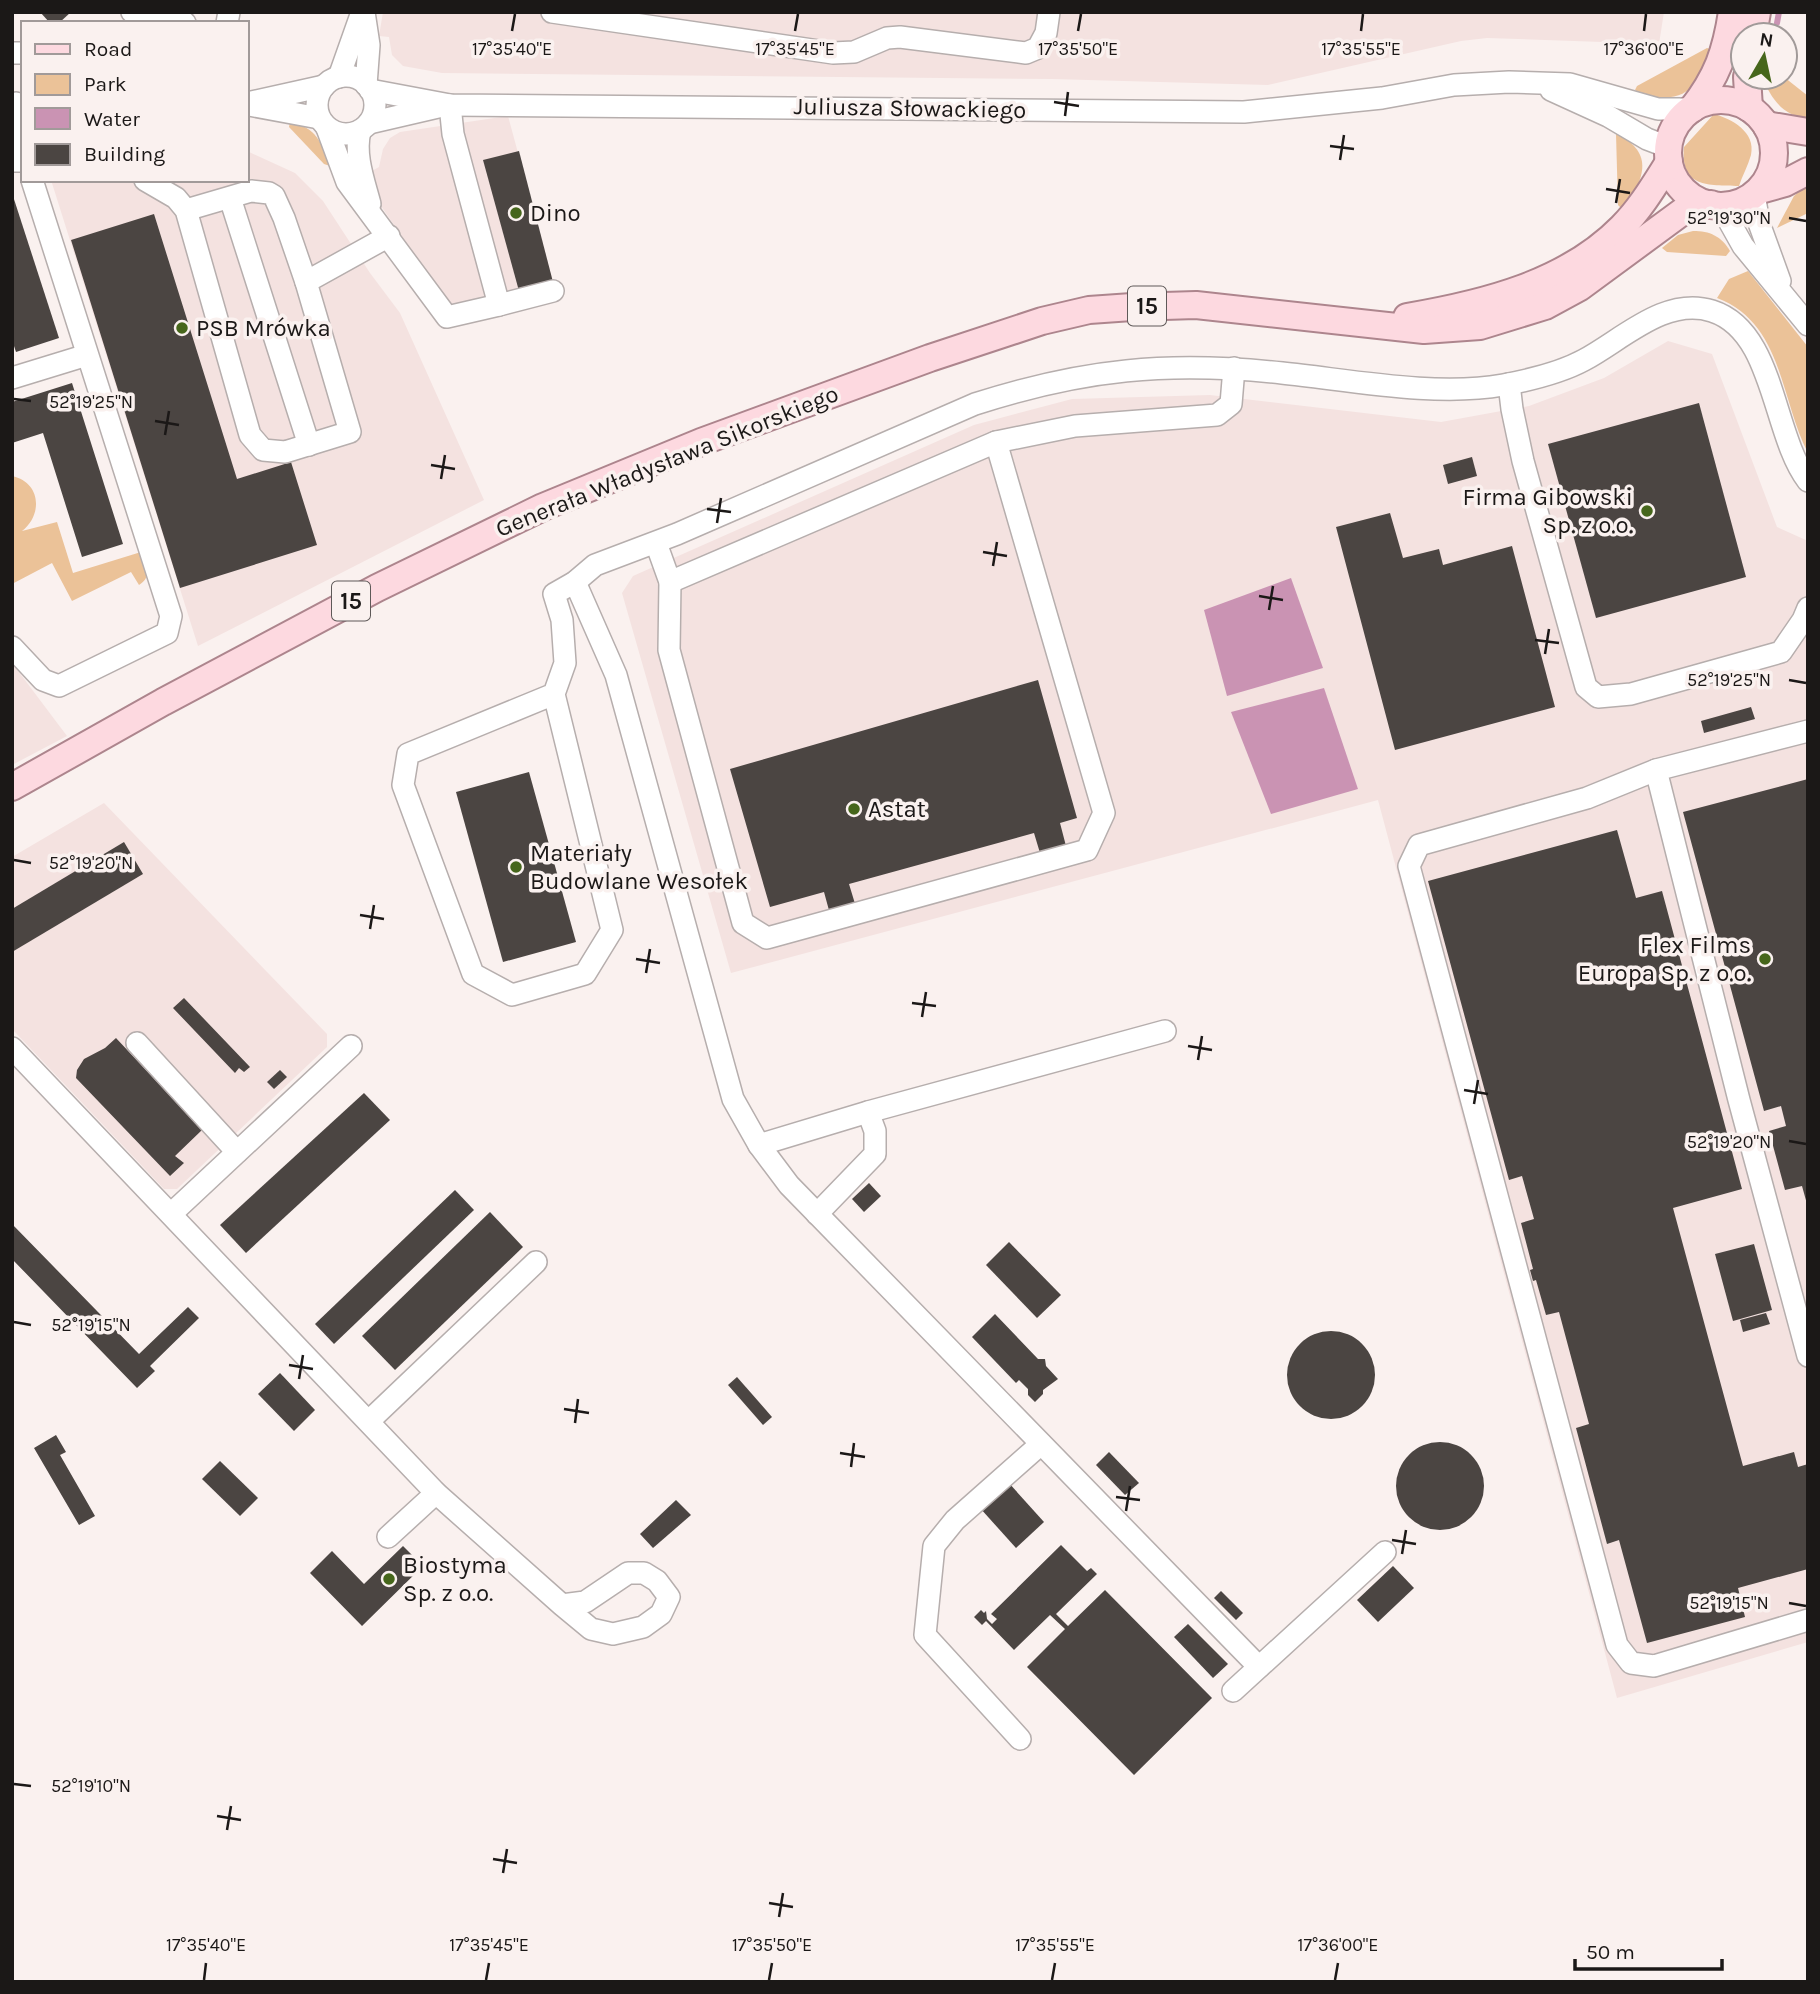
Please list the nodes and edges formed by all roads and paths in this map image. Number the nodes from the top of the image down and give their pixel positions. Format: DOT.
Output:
graph roads {
  1 [pos="132,12"];
  2 [pos="363,12"];
  3 [pos="552,12"];
  4 [pos="1049,12"];
  5 [pos="1732,12"];
  6 [pos="175,21"];
  7 [pos="331,81"];
  8 [pos="1536,83"];
  9 [pos="368,87"];
  10 [pos="1751,91"];
  11 [pos="248,104"];
  12 [pos="248,104"];
  13 [pos="450,105"];
  14 [pos="17,107"];
  15 [pos="1692,108"];
  16 [pos="1758,116"];
  17 [pos="323,123"];
  18 [pos="364,127"];
  19 [pos="1808,132"];
  20 [pos="21,133"];
  21 [pos="1669,155"];
  22 [pos="1808,171"];
  23 [pos="33,182"];
  24 [pos="148,182"];
  25 [pos="1757,192"];
  26 [pos="230,198"];
  27 [pos="1715,205"];
  28 [pos="186,210"];
  29 [pos="372,212"];
  30 [pos="389,236"];
  31 [pos="306,282"];
  32 [pos="553,291"];
  33 [pos="1785,296"];
  34 [pos="499,305"];
  35 [pos="1371,324"];
  36 [pos="1808,325"];
  37 [pos="87,355"];
  38 [pos="1234,368"];
  39 [pos="12,378"];
  40 [pos="1509,384"];
  41 [pos="996,442"];
  42 [pos="309,445"];
  43 [pos="1808,481"];
  44 [pos="656,543"];
  45 [pos="575,582"];
  46 [pos="670,582"];
  47 [pos="1808,608"];
  48 [pos="12,647"];
  49 [pos="554,694"];
  50 [pos="1808,731"];
  51 [pos="1656,770"];
  52 [pos="12,787"];
  53 [pos="1165,1031"];
  54 [pos="137,1043"];
  55 [pos="351,1046"];
  56 [pos="12,1048"];
  57 [pos="868,1112"];
  58 [pos="759,1144"];
  59 [pos="237,1152"];
  60 [pos="172,1214"];
  61 [pos="817,1214"];
  62 [pos="536,1262"];
  63 [pos="1808,1356"];
  64 [pos="369,1421"];
  65 [pos="1041,1444"];
  66 [pos="436,1493"];
  67 [pos="388,1537"];
  68 [pos="1385,1552"];
  69 [pos="562,1605"];
  70 [pos="1808,1620"];
  71 [pos="1259,1667"];
  72 [pos="1233,1691"];
  73 [pos="1020,1739"];
  1 -- 6 [label="street"];
  2 -- 7 [label="street"];
  2 -- 9 [label="street"];
  3 -- 4 [label="street"];
  5 -- 15 [label="main road, 15"];
  7 -- 9 [label="street"];
  7 -- 11 [label="street"];
  7 -- 17 [label="street"];
  8 -- 13 [label="street, Juliusza Słowackiego"];
  8 -- 15 [label="street, Juliusza Słowackiego"];
  8 -- 21 [label="street, Juliusza Słowackiego"];
  9 -- 13 [label="street, Juliusza Słowackiego"];
  9 -- 18 [label="street"];
  10 -- 16 [label="main road"];
  12 -- 17 [label="street"];
  13 -- 18 [label="street, Juliusza Słowackiego"];
  13 -- 34 [label="street"];
  14 -- 20 [label="street"];
  15 -- 16 [label="main road"];
  15 -- 21 [label="main road, 15"];
  16 -- 19 [label="main road"];
  16 -- 25 [label="main road"];
  17 -- 18 [label="street"];
  17 -- 29 [label="street"];
  18 -- 29 [label="street"];
  21 -- 27 [label="main road"];
  21 -- 35 [label="main road, Generała Władysława Sikorskiego / 15"];
  22 -- 25 [label="main road"];
  23 -- 37 [label="street"];
  24 -- 28 [label="street"];
  25 -- 27 [label="main road, 15"];
  25 -- 33 [label="street"];
  26 -- 28 [label="street"];
  26 -- 31 [label="street"];
  26 -- 42 [label="street"];
  27 -- 33 [label="street"];
  27 -- 35 [label="main road, Generała Władysława Sikorskiego / 15"];
  28 -- 42 [label="street"];
  29 -- 30 [label="street"];
  30 -- 31 [label="street"];
  30 -- 34 [label="street"];
  31 -- 42 [label="street"];
  32 -- 34 [label="street"];
  33 -- 36 [label="street"];
  35 -- 52 [label="main road, Generała Władysława Sikorskiego / 15"];
  37 -- 39 [label="street"];
  37 -- 48 [label="street"];
  38 -- 40 [label="street"];
  38 -- 41 [label="street"];
  38 -- 44 [label="street"];
  40 -- 43 [label="street"];
  40 -- 47 [label="street"];
  41 -- 46 [label="street"];
  41 -- 46 [label="street"];
  44 -- 45 [label="street"];
  44 -- 46 [label="street"];
  45 -- 49 [label="street"];
  45 -- 58 [label="street"];
  49 -- 49 [label="street"];
  50 -- 51 [label="street"];
  51 -- 63 [label="street"];
  51 -- 70 [label="street"];
  53 -- 57 [label="street"];
  54 -- 59 [label="street"];
  55 -- 59 [label="street"];
  56 -- 60 [label="street"];
  57 -- 58 [label="street"];
  57 -- 61 [label="street"];
  58 -- 61 [label="street"];
  59 -- 60 [label="street"];
  60 -- 64 [label="street"];
  61 -- 65 [label="street"];
  62 -- 64 [label="street"];
  64 -- 66 [label="street"];
  65 -- 71 [label="street"];
  65 -- 73 [label="street"];
  66 -- 67 [label="street"];
  66 -- 69 [label="street"];
  68 -- 71 [label="street"];
  71 -- 72 [label="street"];
}
